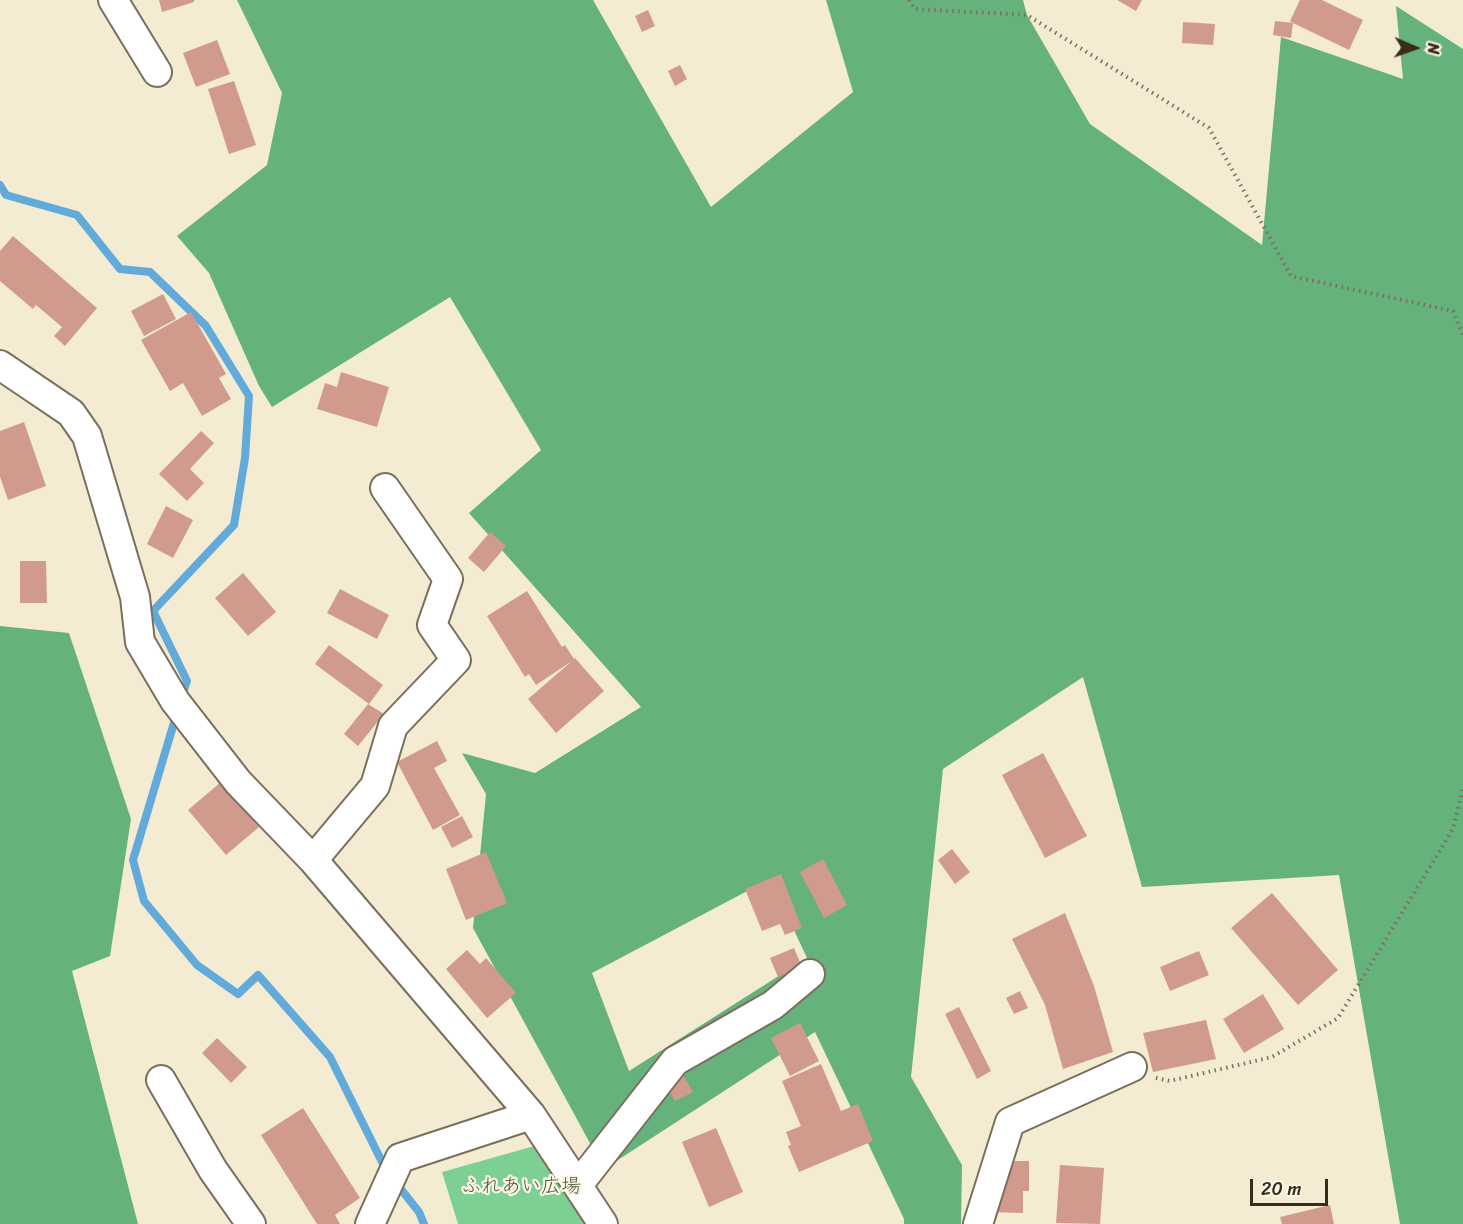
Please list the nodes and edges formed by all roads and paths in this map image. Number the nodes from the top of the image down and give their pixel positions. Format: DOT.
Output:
graph roads {
  1 [pos="113,0"];
  2 [pos="909,0"];
  3 [pos="157,72"];
  4 [pos="1463,335"];
  5 [pos="0,365"];
  6 [pos="385,488"];
  7 [pos="1463,788"];
  8 [pos="313,860"];
  9 [pos="810,974"];
  10 [pos="1126,1070"];
  11 [pos="161,1080"];
  12 [pos="531,1115"];
  13 [pos="578,1185"];
  14 [pos="251,1224"];
  15 [pos="370,1224"];
  16 [pos="603,1224"];
  17 [pos="978,1224"];
  1 -- 3 [label="street"];
  2 -- 4 [label="path"];
  5 -- 8 [label="street"];
  6 -- 8 [label="street"];
  7 -- 10 [label="path"];
  8 -- 12 [label="street"];
  9 -- 13 [label="street"];
  10 -- 17 [label="street"];
  11 -- 14 [label="street"];
  12 -- 13 [label="street"];
  12 -- 15 [label="street"];
  13 -- 16 [label="street"];
}
